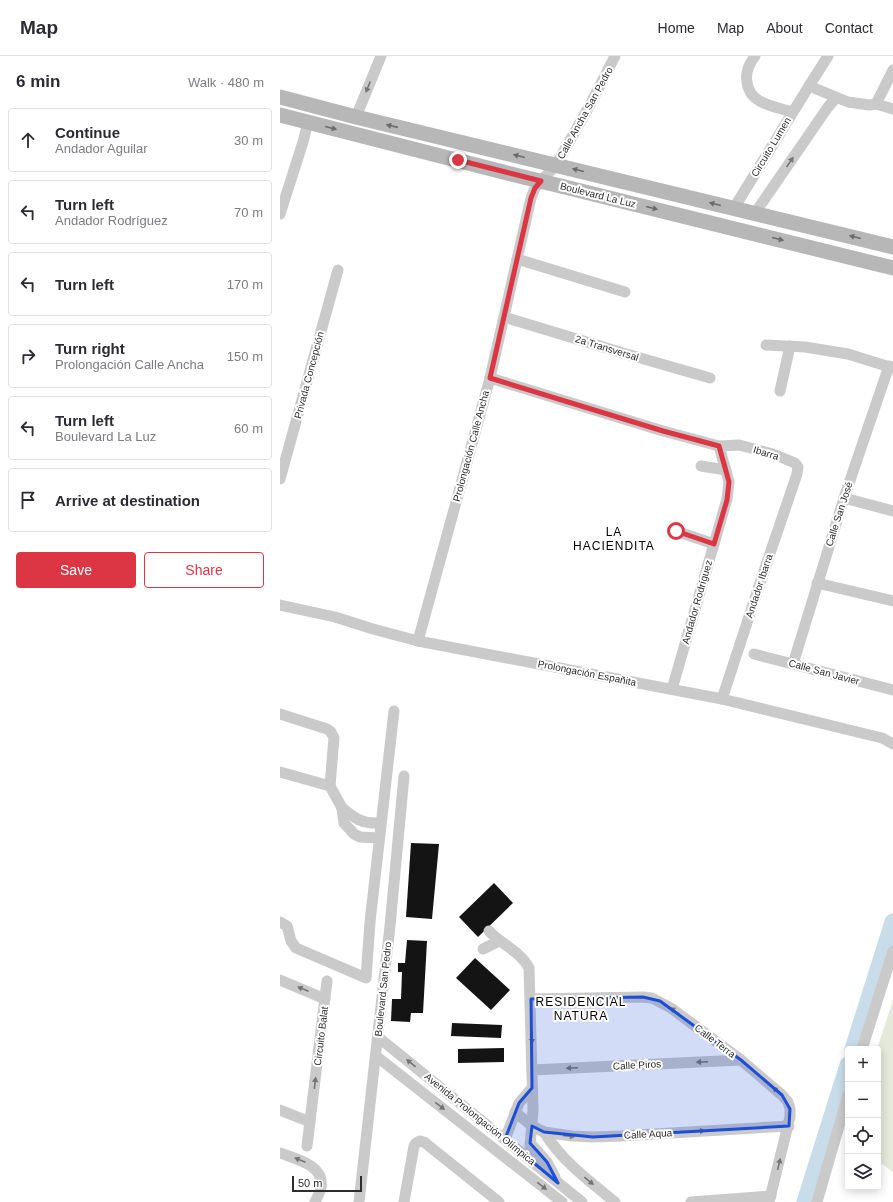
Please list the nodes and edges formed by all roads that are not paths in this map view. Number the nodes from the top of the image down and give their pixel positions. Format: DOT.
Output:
graph roads {
  1 [pos="381,56"];
  2 [pos="755,56"];
  3 [pos="828,56"];
  4 [pos="615,58"];
  5 [pos="893,70"];
  6 [pos="809,86"];
  7 [pos="280,97"];
  8 [pos="836,98"];
  9 [pos="876,104"];
  10 [pos="893,109"];
  11 [pos="792,112"];
  12 [pos="280,115"];
  13 [pos="356,118"];
  14 [pos="308,122"];
  15 [pos="556,165"];
  16 [pos="541,181"];
  17 [pos="734,208"];
  18 [pos="755,213"];
  19 [pos="280,214"];
  20 [pos="893,247"];
  21 [pos="517,259"];
  22 [pos="893,268"];
  23 [pos="338,270"];
  24 [pos="625,292"];
  25 [pos="504,317"];
  26 [pos="766,345"];
  27 [pos="790,346"];
  28 [pos="891,367"];
  29 [pos="490,378"];
  30 [pos="710,378"];
  31 [pos="780,392"];
  32 [pos="722,445"];
  33 [pos="701,466"];
  34 [pos="726,470"];
  35 [pos="797,474"];
  36 [pos="280,480"];
  37 [pos="844,498"];
  38 [pos="893,511"];
  39 [pos="676,531"];
  40 [pos="714,544"];
  41 [pos="817,583"];
  42 [pos="893,601"];
  43 [pos="280,605"];
  44 [pos="418,641"];
  45 [pos="754,654"];
  46 [pos="793,664"];
  47 [pos="672,689"];
  48 [pos="893,690"];
  49 [pos="722,699"];
  50 [pos="394,711"];
  51 [pos="280,714"];
  52 [pos="893,744"];
  53 [pos="280,772"];
  54 [pos="404,776"];
  55 [pos="330,786"];
  56 [pos="342,808"];
  57 [pos="380,823"];
  58 [pos="379,838"];
  59 [pos="377,857"];
  60 [pos="396,860"];
  61 [pos="280,922"];
  62 [pos="489,931"];
  63 [pos="499,941"];
  64 [pos="483,949"];
  65 [pos="893,950"];
  66 [pos="280,980"];
  67 [pos="327,981"];
  68 [pos="325,999"];
  69 [pos="531,999"];
  70 [pos="378,1037"];
  71 [pos="863,1046"];
  72 [pos="376,1056"];
  73 [pos="741,1060"];
  74 [pos="532,1070"];
  75 [pos="532,1088"];
  76 [pos="845,1105"];
  77 [pos="467,1109"];
  78 [pos="280,1110"];
  79 [pos="515,1112"];
  80 [pos="457,1120"];
  81 [pos="310,1122"];
  82 [pos="532,1126"];
  83 [pos="789,1126"];
  84 [pos="544,1132"];
  85 [pos="505,1139"];
  86 [pos="530,1143"];
  87 [pos="307,1146"];
  88 [pos="280,1153"];
  89 [pos="529,1159"];
  90 [pos="558,1183"];
  91 [pos="770,1199"];
  92 [pos="314,1202"];
  93 [pos="359,1202"];
  94 [pos="404,1202"];
  95 [pos="499,1202"];
  96 [pos="562,1202"];
  97 [pos="582,1202"];
  98 [pos="615,1202"];
  99 [pos="691,1202"];
  100 [pos="816,1202"];
  1 -- 13 [label="street, one-way"];
  2 -- 11 [label="street"];
  3 -- 6 [label="street, Circuito Lumen"];
  4 -- 15 [label="street, Calle Ancha San Pedro"];
  5 -- 9 [label="street"];
  6 -- 8 [label="street"];
  6 -- 11 [label="street, Circuito Lumen"];
  7 -- 13 [label="main road, Boulevard La Luz"];
  8 -- 9 [label="street"];
  18 -- 8 [label="street, one-way"];
  9 -- 10 [label="street"];
  11 -- 17 [label="street, Circuito Lumen"];
  12 -- 14 [label="main road, Boulevard La Luz"];
  15 -- 13 [label="main road, Boulevard La Luz, one-way"];
  14 -- 16 [label="main road, Boulevard La Luz, one-way"];
  14 -- 19 [label="street"];
  15 -- 16 [label="street, Calle Ancha San Pedro"];
  17 -- 15 [label="main road, Boulevard La Luz, one-way"];
  16 -- 21 [label="street, Prolongación Calle Ancha"];
  16 -- 22 [label="main road, Boulevard La Luz, one-way"];
  17 -- 18 [label="main road, Boulevard La Luz"];
  20 -- 18 [label="main road, Boulevard La Luz, one-way"];
  21 -- 24 [label="street"];
  21 -- 25 [label="street, Prolongación Calle Ancha"];
  23 -- 36 [label="street, Privada Concepción"];
  25 -- 29 [label="street, Prolongación Calle Ancha"];
  25 -- 30 [label="street, 2a Transversal"];
  26 -- 27 [label="street"];
  27 -- 28 [label="street"];
  27 -- 31 [label="street"];
  28 -- 37 [label="street, Calle San José"];
  29 -- 32 [label="street"];
  29 -- 44 [label="street, Prolongación Calle Ancha"];
  32 -- 34 [label="street, Andador Rodríguez"];
  32 -- 35 [label="street, Ibarra"];
  33 -- 34 [label="street"];
  34 -- 40 [label="street, Andador Rodríguez"];
  35 -- 49 [label="street, Andador Ibarra"];
  37 -- 38 [label="street"];
  37 -- 41 [label="street, Calle San José"];
  39 -- 40 [label="street"];
  40 -- 47 [label="street, Andador Rodríguez"];
  41 -- 42 [label="street"];
  41 -- 46 [label="street, Calle San José"];
  43 -- 44 [label="street, Prolongación Españita"];
  44 -- 47 [label="street, Prolongación Españita"];
  45 -- 46 [label="street, Calle San Javier"];
  46 -- 48 [label="street, Calle San Javier"];
  47 -- 49 [label="street, Prolongación Españita"];
  49 -- 52 [label="street, Prolongación Españita"];
  50 -- 57 [label="street, Boulevard San Pedro"];
  51 -- 55 [label="street"];
  53 -- 55 [label="street"];
  54 -- 60 [label="street, Boulevard San Pedro"];
  55 -- 56 [label="street"];
  56 -- 57 [label="street"];
  56 -- 58 [label="street"];
  57 -- 58 [label="street, Boulevard San Pedro"];
  58 -- 59 [label="street, Boulevard San Pedro"];
  59 -- 60 [label="street"];
  59 -- 61 [label="street, Boulevard San Pedro"];
  60 -- 70 [label="street, Boulevard San Pedro"];
  62 -- 63 [label="street"];
  63 -- 64 [label="street"];
  63 -- 69 [label="street"];
  65 -- 71 [label="street"];
  68 -- 66 [label="street, Circuito Balat, one-way"];
  67 -- 68 [label="street"];
  81 -- 68 [label="street, Circuito Balat, one-way"];
  73 -- 69 [label="street, Calle Terra, one-way"];
  69 -- 74 [label="street, one-way"];
  70 -- 72 [label="street, Boulevard San Pedro"];
  77 -- 70 [label="street, Avenida Prolongación Olímpica, one-way"];
  72 -- 80 [label="street, Avenida Prolongación Olímpica, one-way"];
  72 -- 93 [label="street, Boulevard San Pedro"];
  73 -- 74 [label="street, Calle Piros, one-way"];
  83 -- 73 [label="street, Calle Terra, one-way"];
  74 -- 75 [label="street"];
  75 -- 79 [label="street"];
  75 -- 82 [label="street"];
  76 -- 100 [label="street"];
  77 -- 80 [label="street"];
  77 -- 85 [label="street, Avenida Prolongación Olímpica"];
  78 -- 81 [label="street"];
  79 -- 82 [label="street, Calle Aqua"];
  79 -- 85 [label="street"];
  80 -- 96 [label="street, Avenida Prolongación Olímpica, one-way"];
  81 -- 87 [label="street, Circuito Balat"];
  82 -- 84 [label="street, Calle Aqua"];
  82 -- 86 [label="street"];
  84 -- 83 [label="street, Calle Aqua, one-way"];
  91 -- 83 [label="street, Calle Terra, one-way"];
  84 -- 98 [label="street, one-way"];
  85 -- 89 [label="street, Avenida Prolongación Olímpica"];
  86 -- 89 [label="street"];
  86 -- 90 [label="street"];
  92 -- 88 [label="street, one-way"];
  89 -- 90 [label="street, Avenida Prolongación Olímpica"];
  90 -- 97 [label="street, Avenida Prolongación Olímpica"];
  91 -- 99 [label="street"];
  94 -- 95 [label="street"];
}
